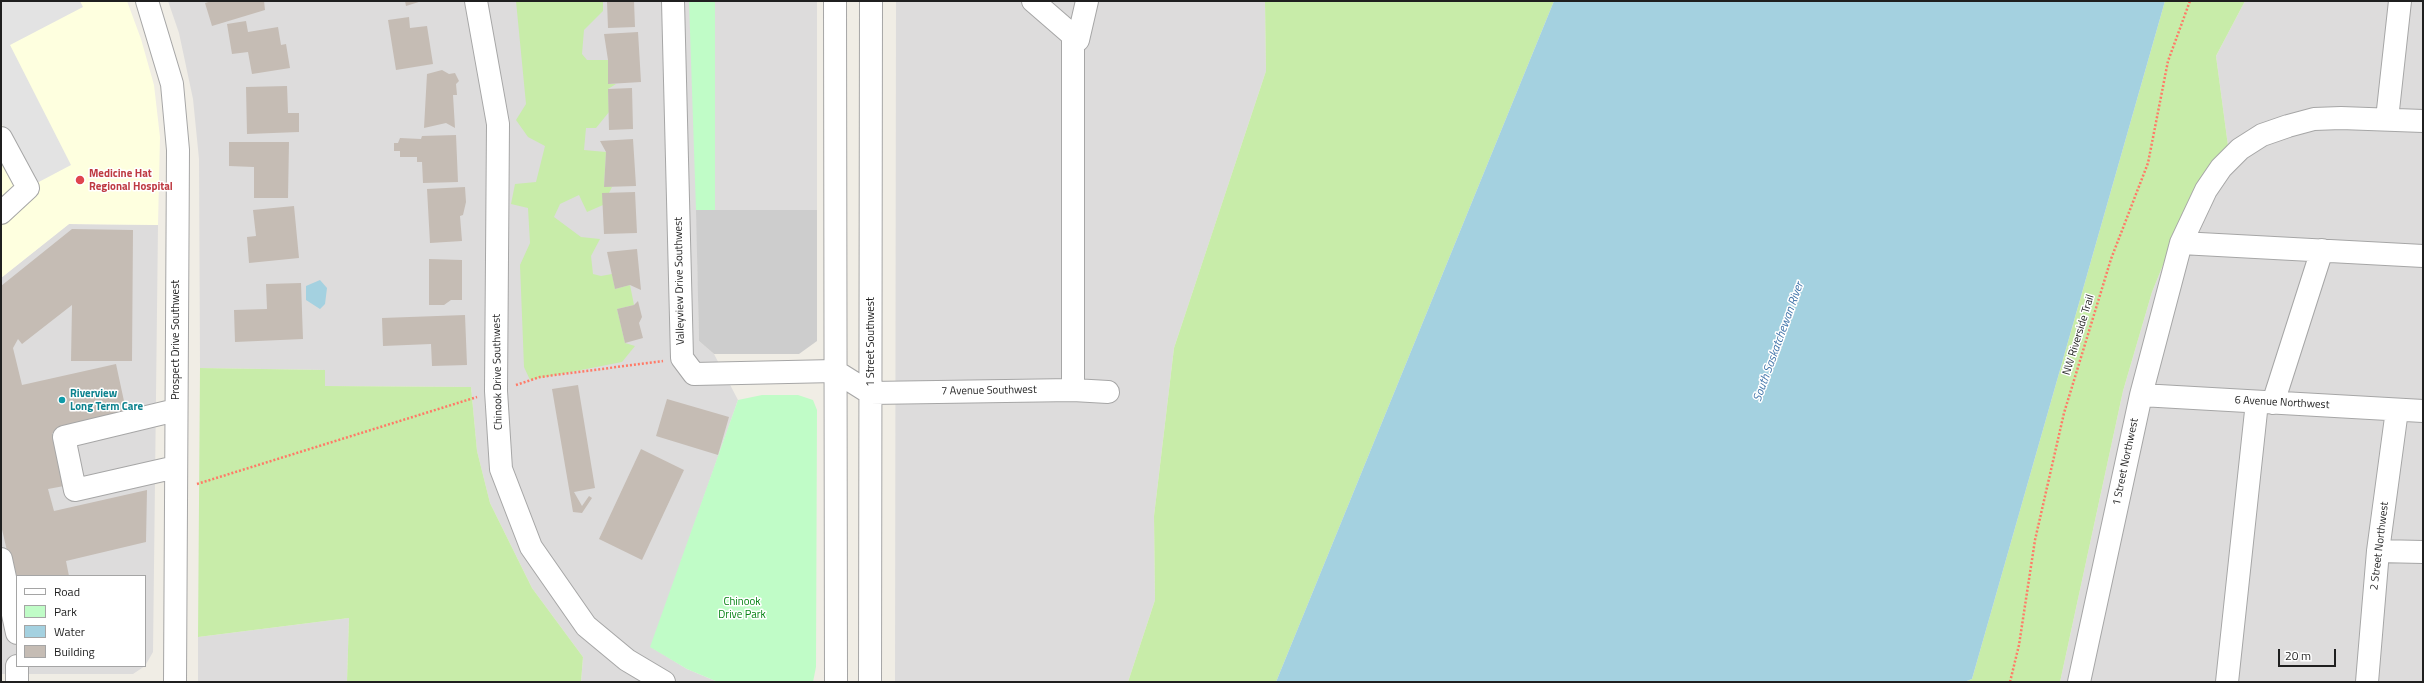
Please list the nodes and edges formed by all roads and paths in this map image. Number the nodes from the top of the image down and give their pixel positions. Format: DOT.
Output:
graph roads {
  1 [pos="147,1"];
  2 [pos="476,1"];
  3 [pos="673,1"];
  4 [pos="835,1"];
  5 [pos="871,1"];
  6 [pos="1033,1"];
  7 [pos="1087,1"];
  8 [pos="2190,1"];
  9 [pos="2400,1"];
  10 [pos="1072,35"];
  11 [pos="2386,119"];
  12 [pos="2423,120"];
  13 [pos="1,138"];
  14 [pos="1,213"];
  15 [pos="2180,243"];
  16 [pos="2322,250"];
  17 [pos="2423,256"];
  18 [pos="682,358"];
  19 [pos="835,371"];
  20 [pos="1073,390"];
  21 [pos="496,391"];
  22 [pos="1108,392"];
  23 [pos="870,393"];
  24 [pos="2141,394"];
  25 [pos="2265,403"];
  26 [pos="176,410"];
  27 [pos="2397,410"];
  28 [pos="2423,411"];
  29 [pos="176,467"];
  30 [pos="176,491"];
  31 [pos="2378,551"];
  32 [pos="2423,552"];
  33 [pos="1,559"];
  34 [pos="16,628"];
  35 [pos="17,667"];
  36 [pos="17,682"];
  37 [pos="175,682"];
  38 [pos="664,682"];
  39 [pos="836,682"];
  40 [pos="870,682"];
  41 [pos="2010,682"];
  42 [pos="2079,682"];
  43 [pos="2227,682"];
  44 [pos="2366,682"];
  1 -- 26 [label="street, Prospect Drive Southwest"];
  2 -- 21 [label="street, Chinook Drive Southwest"];
  3 -- 18 [label="street, Valleyview Drive Southwest"];
  4 -- 19 [label="street"];
  5 -- 23 [label="street, 1 Street Southwest"];
  6 -- 10 [label="street"];
  7 -- 10 [label="street"];
  8 -- 41 [label="path, NW Riverside Trail"];
  9 -- 11 [label="street"];
  10 -- 20 [label="street"];
  11 -- 12 [label="street, 1 Street Northwest"];
  11 -- 15 [label="street, 1 Street Northwest"];
  13 -- 14 [label="street"];
  15 -- 16 [label="street"];
  15 -- 24 [label="street, 1 Street Northwest"];
  16 -- 17 [label="street"];
  16 -- 25 [label="street"];
  18 -- 19 [label="street, Valleyview Drive Southwest"];
  18 -- 21 [label="path"];
  19 -- 23 [label="street"];
  19 -- 39 [label="street"];
  20 -- 22 [label="street, 7 Avenue Southwest"];
  20 -- 23 [label="street, 7 Avenue Southwest"];
  21 -- 30 [label="path"];
  21 -- 38 [label="street, Chinook Drive Southwest"];
  23 -- 40 [label="street, 1 Street Southwest"];
  24 -- 25 [label="street, 6 Avenue Northwest"];
  24 -- 42 [label="street, 1 Street Northwest"];
  25 -- 27 [label="street, 6 Avenue Northwest"];
  25 -- 43 [label="street"];
  26 -- 29 [label="street, Prospect Drive Southwest"];
  26 -- 29 [label="street"];
  27 -- 28 [label="street, 6 Avenue Northwest"];
  27 -- 31 [label="street, 2 Street Northwest"];
  29 -- 30 [label="street, Prospect Drive Southwest"];
  30 -- 37 [label="street, Prospect Drive Southwest"];
  31 -- 32 [label="street"];
  31 -- 44 [label="street, 2 Street Northwest"];
  33 -- 34 [label="street"];
  35 -- 36 [label="street"];
}
